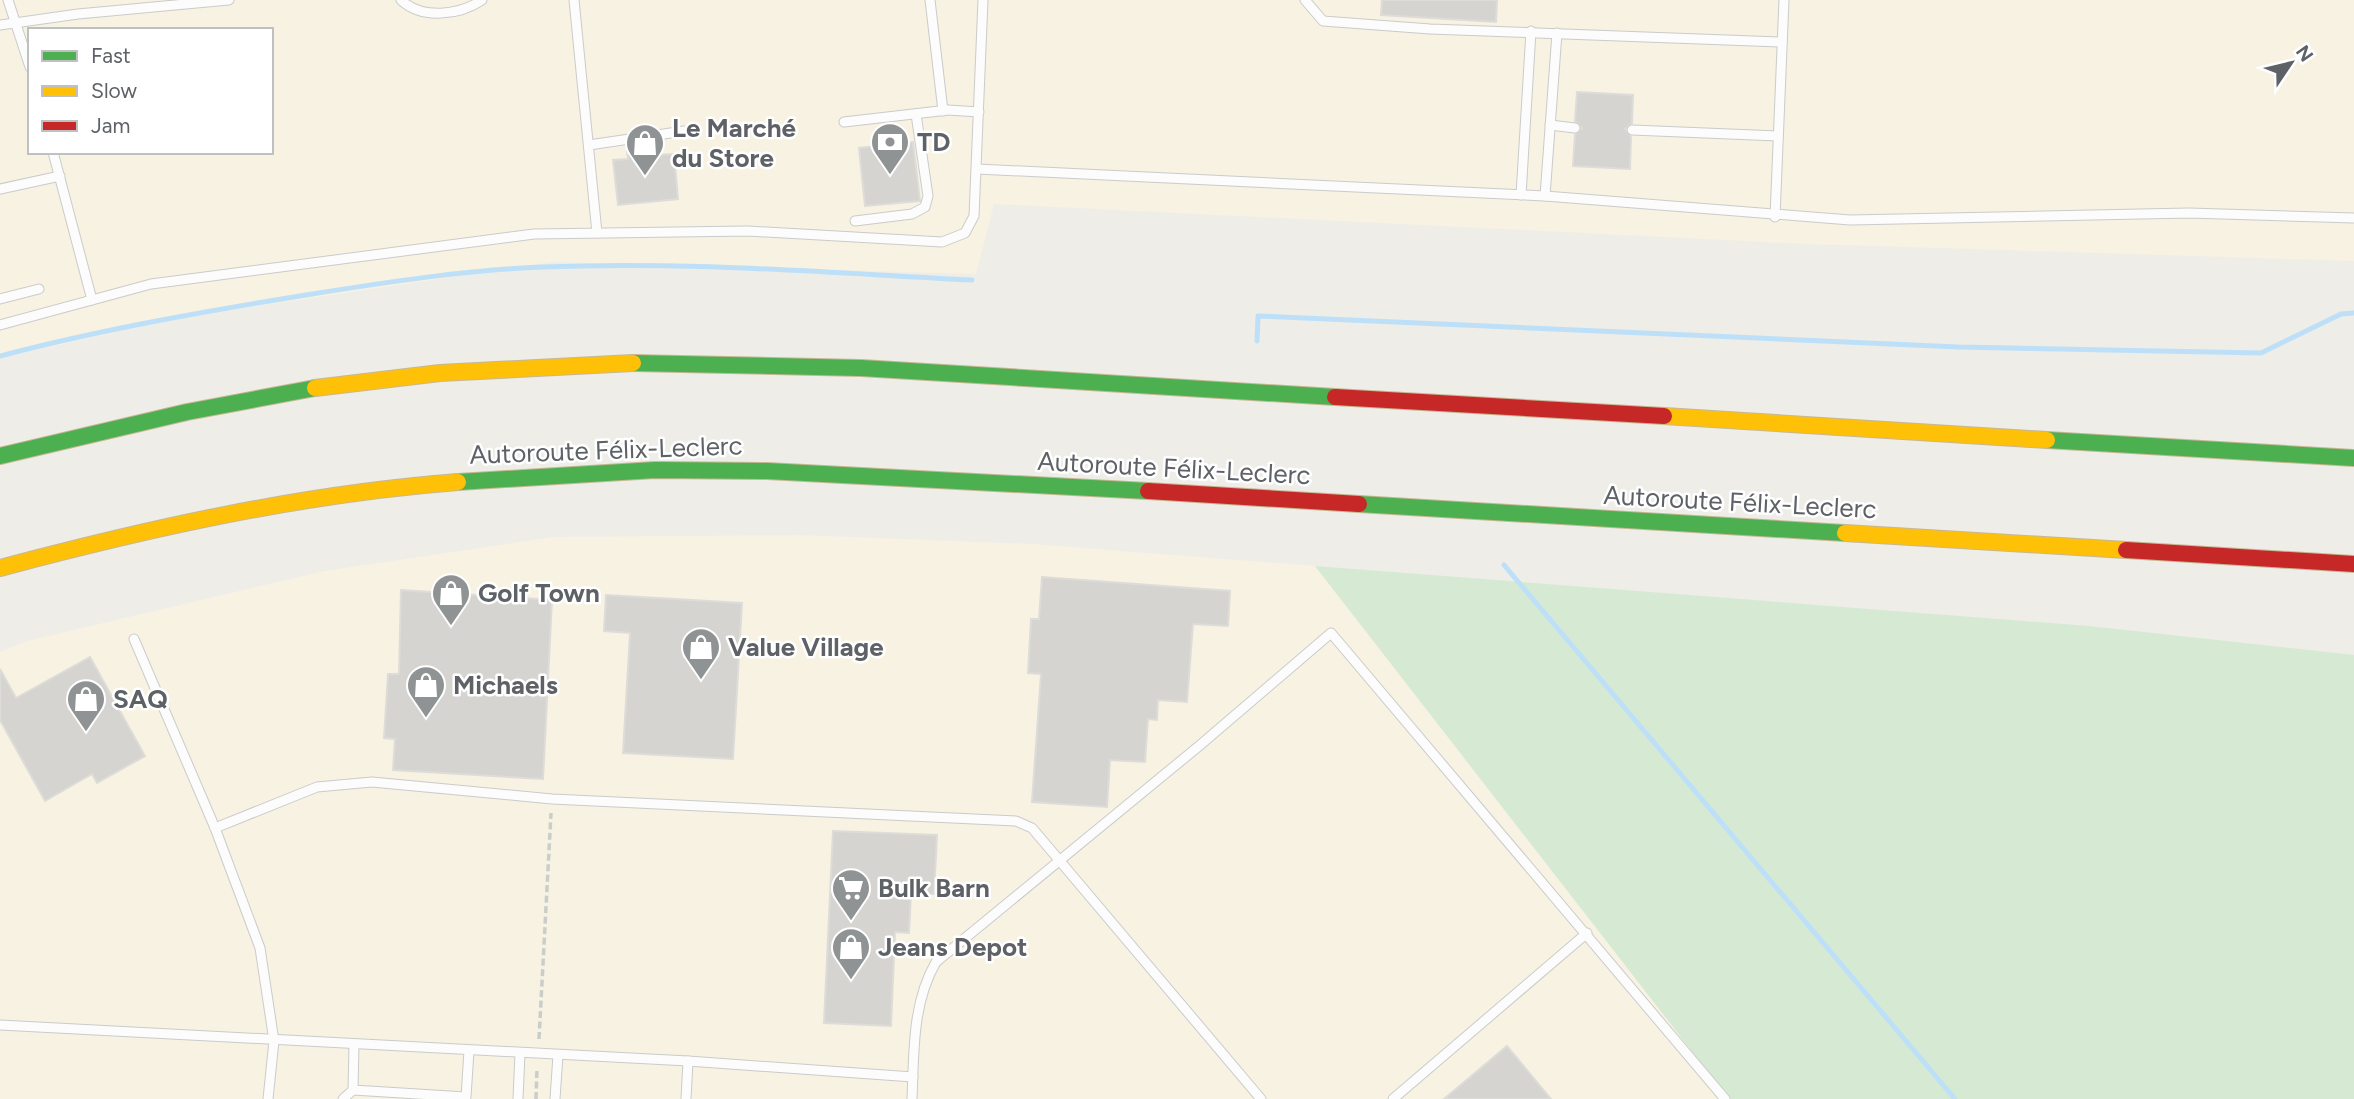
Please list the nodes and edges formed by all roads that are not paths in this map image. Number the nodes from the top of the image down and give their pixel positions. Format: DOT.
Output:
graph roads {
  1 [pos="8,0"];
  2 [pos="15,0"];
  3 [pos="229,0"];
  4 [pos="401,0"];
  5 [pos="482,0"];
  6 [pos="574,0"];
  7 [pos="930,0"];
  8 [pos="983,0"];
  9 [pos="1305,0"];
  10 [pos="1784,0"];
  11 [pos="18,23"];
  12 [pos="0,25"];
  13 [pos="1531,31"];
  14 [pos="1557,33"];
  15 [pos="1782,42"];
  16 [pos="28,60"];
  17 [pos="943,111"];
  18 [pos="979,112"];
  19 [pos="915,114"];
  20 [pos="844,122"];
  21 [pos="1550,125"];
  22 [pos="1575,128"];
  23 [pos="1632,130"];
  24 [pos="684,131"];
  25 [pos="1778,136"];
  26 [pos="589,145"];
  27 [pos="54,154"];
  28 [pos="977,169"];
  29 [pos="60,176"];
  30 [pos="0,189"];
  31 [pos="1521,195"];
  32 [pos="1545,196"];
  33 [pos="1775,216"];
  34 [pos="2354,218"];
  35 [pos="855,221"];
  36 [pos="597,233"];
  37 [pos="39,289"];
  38 [pos="0,299"];
  39 [pos="92,300"];
  40 [pos="0,325"];
  41 [pos="0,454"];
  42 [pos="2354,458"];
  43 [pos="2242,557"];
  44 [pos="2354,564"];
  45 [pos="0,568"];
  46 [pos="2354,579"];
  47 [pos="134,639"];
  48 [pos="215,828"];
  49 [pos="1061,861"];
  50 [pos="1587,933"];
  51 [pos="0,1025"];
  52 [pos="274,1041"];
  53 [pos="354,1045"];
  54 [pos="469,1051"];
  55 [pos="520,1054"];
  56 [pos="558,1055"];
  57 [pos="688,1061"];
  58 [pos="913,1077"];
  59 [pos="352,1090"];
  60 [pos="378,1095"];
  61 [pos="268,1099"];
  62 [pos="343,1099"];
  63 [pos="392,1099"];
  64 [pos="518,1099"];
  65 [pos="555,1099"];
  66 [pos="686,1099"];
  67 [pos="912,1099"];
  68 [pos="1261,1099"];
  69 [pos="1393,1099"];
  70 [pos="1725,1099"];
  1 -- 11 [label="lane"];
  2 -- 11 [label="lane"];
  3 -- 11 [label="lane"];
  4 -- 5 [label="lane"];
  6 -- 26 [label="lane"];
  7 -- 17 [label="lane"];
  8 -- 18 [label="lane"];
  9 -- 13 [label="lane"];
  10 -- 15 [label="lane"];
  11 -- 12 [label="lane"];
  11 -- 16 [label="lane"];
  13 -- 14 [label="lane"];
  13 -- 31 [label="lane"];
  14 -- 15 [label="lane"];
  14 -- 21 [label="lane"];
  15 -- 25 [label="lane"];
  17 -- 18 [label="lane"];
  17 -- 19 [label="lane"];
  18 -- 28 [label="lane"];
  19 -- 20 [label="lane"];
  19 -- 35 [label="lane"];
  21 -- 22 [label="lane"];
  21 -- 32 [label="lane"];
  23 -- 25 [label="lane"];
  24 -- 26 [label="lane"];
  25 -- 33 [label="lane"];
  26 -- 36 [label="lane"];
  27 -- 29 [label="lane"];
  28 -- 31 [label="lane"];
  28 -- 36 [label="lane"];
  29 -- 30 [label="lane"];
  29 -- 39 [label="lane"];
  31 -- 32 [label="lane"];
  32 -- 33 [label="lane"];
  33 -- 34 [label="lane"];
  36 -- 39 [label="lane"];
  37 -- 38 [label="lane"];
  39 -- 40 [label="lane"];
  41 -- 42 [label="highway"];
  43 -- 44 [label="highway, Autoroute Félix-Leclerc"];
  43 -- 45 [label="highway, Autoroute Félix-Leclerc"];
  43 -- 46 [label="highway"];
  47 -- 48 [label="lane"];
  48 -- 49 [label="lane"];
  48 -- 52 [label="lane"];
  49 -- 50 [label="lane"];
  49 -- 58 [label="lane"];
  49 -- 68 [label="lane"];
  50 -- 69 [label="lane"];
  50 -- 70 [label="lane"];
  51 -- 52 [label="lane"];
  52 -- 53 [label="lane"];
  52 -- 61 [label="lane"];
  53 -- 54 [label="lane"];
  53 -- 59 [label="lane"];
  54 -- 55 [label="lane"];
  54 -- 60 [label="lane"];
  55 -- 56 [label="lane"];
  55 -- 64 [label="lane"];
  56 -- 57 [label="lane"];
  56 -- 65 [label="lane"];
  57 -- 58 [label="lane"];
  57 -- 66 [label="lane"];
  58 -- 67 [label="lane"];
  59 -- 60 [label="lane"];
  59 -- 62 [label="lane"];
  60 -- 63 [label="lane"];
}
